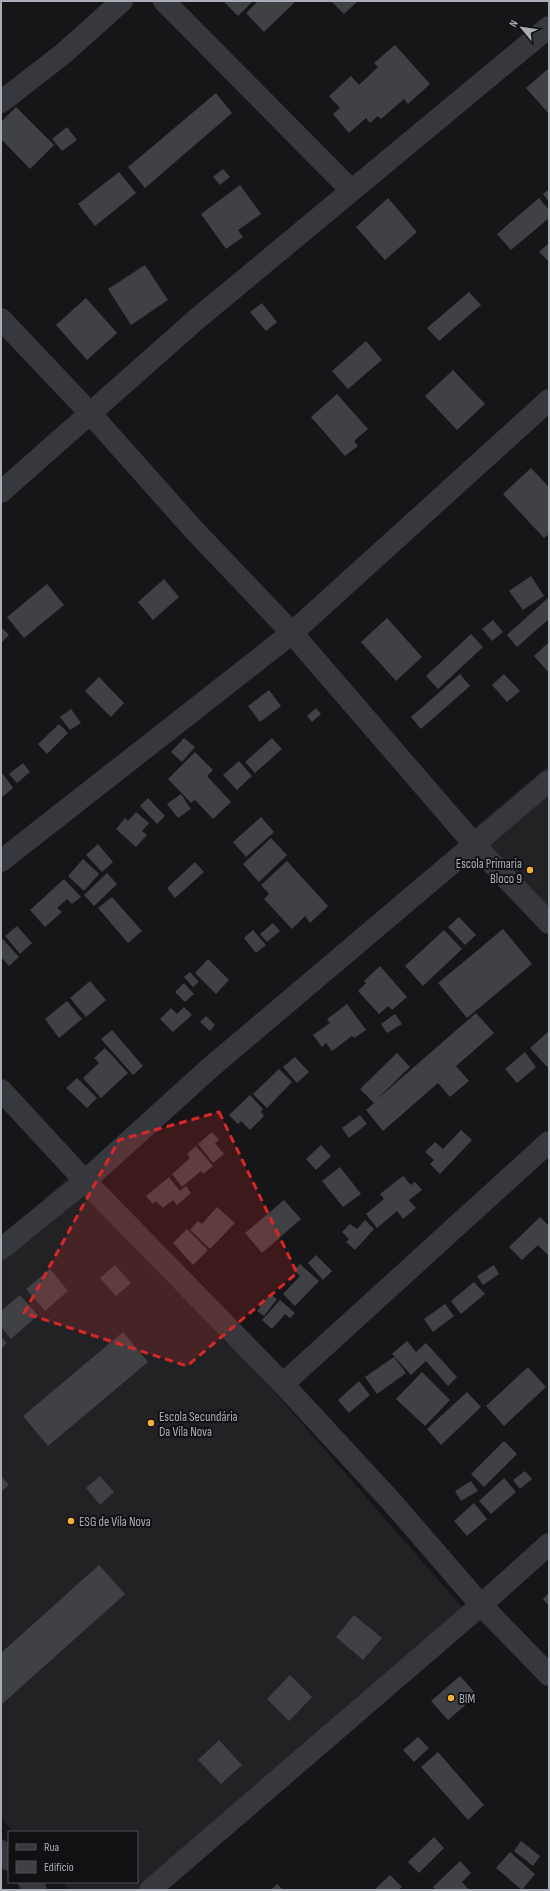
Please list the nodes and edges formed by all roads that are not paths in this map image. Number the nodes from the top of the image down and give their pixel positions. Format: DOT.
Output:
graph roads {
  1 [pos="122,1"];
  2 [pos="164,1"];
  3 [pos="549,27"];
  4 [pos="1,102"];
  5 [pos="351,190"];
  6 [pos="1,319"];
  7 [pos="549,400"];
  8 [pos="90,413"];
  9 [pos="1,492"];
  10 [pos="292,633"];
  11 [pos="549,781"];
  12 [pos="474,844"];
  13 [pos="1,861"];
  14 [pos="549,923"];
  15 [pos="1,1090"];
  16 [pos="549,1142"];
  17 [pos="85,1181"];
  18 [pos="1,1249"];
  19 [pos="283,1384"];
  20 [pos="549,1544"];
  21 [pos="481,1605"];
  22 [pos="549,1675"];
  23 [pos="1,1851"];
  24 [pos="8,1859"];
  25 [pos="150,1890"];
  1 -- 4 [label="street"];
  2 -- 5 [label="street"];
  3 -- 5 [label="street"];
  5 -- 8 [label="street"];
  6 -- 8 [label="street"];
  7 -- 10 [label="street"];
  8 -- 9 [label="street"];
  8 -- 10 [label="street"];
  10 -- 12 [label="street"];
  10 -- 13 [label="street"];
  11 -- 12 [label="street"];
  12 -- 14 [label="street"];
  12 -- 17 [label="street"];
  15 -- 17 [label="street"];
  16 -- 19 [label="street"];
  17 -- 18 [label="street"];
  17 -- 19 [label="street"];
  19 -- 21 [label="street"];
  20 -- 21 [label="street"];
  21 -- 22 [label="street"];
  21 -- 25 [label="street"];
  23 -- 24 [label="street"];
}
